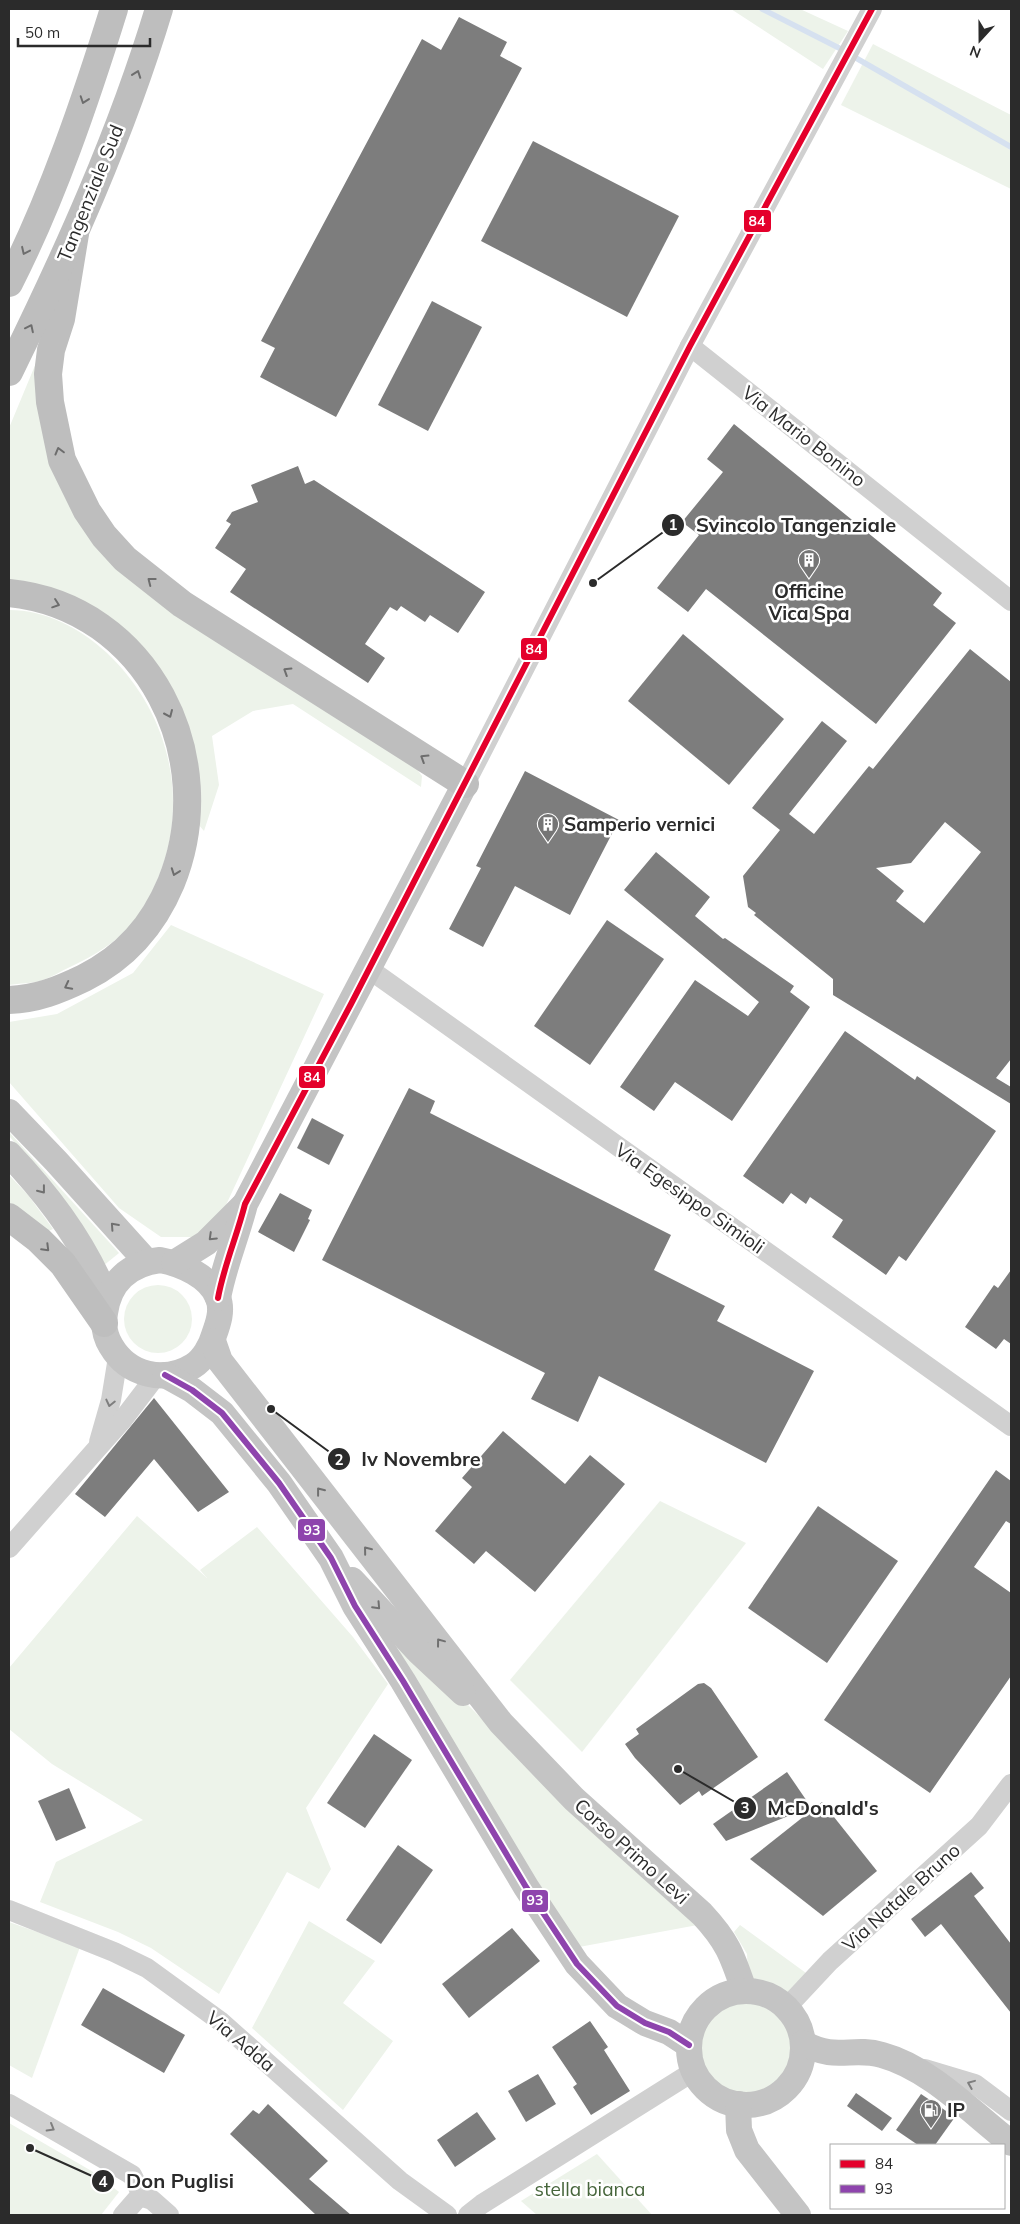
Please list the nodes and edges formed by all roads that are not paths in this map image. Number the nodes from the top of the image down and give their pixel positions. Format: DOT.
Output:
graph roads {
  1 [pos="114,9"];
  2 [pos="159,9"];
  3 [pos="872,9"];
  4 [pos="75,234"];
  5 [pos="9,282"];
  6 [pos="690,346"];
  7 [pos="9,372"];
  8 [pos="9,593"];
  9 [pos="1011,601"];
  10 [pos="465,784"];
  11 [pos="369,969"];
  12 [pos="9,1000"];
  13 [pos="9,1112"];
  14 [pos="9,1154"];
  15 [pos="245,1204"];
  16 [pos="9,1217"];
  17 [pos="147,1262"];
  18 [pos="174,1263"];
  19 [pos="218,1298"];
  20 [pos="105,1312"];
  21 [pos="213,1341"];
  22 [pos="118,1357"];
  23 [pos="160,1375"];
  24 [pos="1011,1426"];
  25 [pos="96,1448"];
  26 [pos="9,1548"];
  27 [pos="331,1558"];
  28 [pos="501,1723"];
  29 [pos="1011,1784"];
  30 [pos="9,1910"];
  31 [pos="744,1990"];
  32 [pos="787,2007"];
  33 [pos="803,2043"];
  34 [pos="689,2045"];
  35 [pos="836,2054"];
  36 [pos="914,2066"];
  37 [pos="697,2076"];
  38 [pos="796,2077"];
  39 [pos="9,2104"];
  40 [pos="750,2104"];
  41 [pos="1011,2111"];
  42 [pos="1011,2143"];
  43 [pos="143,2197"];
  44 [pos="481,2211"];
  45 [pos="123,2215"];
  46 [pos="169,2215"];
  47 [pos="447,2215"];
  48 [pos="798,2215"];
  1 -- 5 [label="highway, Tangenziale Sud, one-way"];
  4 -- 2 [label="highway, Tangenziale Sud, one-way"];
  3 -- 6 [label="street"];
  7 -- 4 [label="highway, Tangenziale Sud, one-way"];
  10 -- 4 [label="highway, one-way"];
  6 -- 9 [label="street, Via Mario Bonino"];
  6 -- 10 [label="street"];
  8 -- 12 [label="highway, one-way"];
  10 -- 11 [label="main road"];
  11 -- 15 [label="main road"];
  11 -- 24 [label="street, Via Egesippo Simioli"];
  17 -- 13 [label="main road, one-way"];
  14 -- 20 [label="main road, one-way"];
  15 -- 18 [label="main road, one-way"];
  15 -- 19 [label="main road"];
  16 -- 20 [label="highway, one-way"];
  17 -- 18 [label="main road"];
  17 -- 20 [label="main road"];
  18 -- 19 [label="main road"];
  19 -- 21 [label="main road"];
  20 -- 22 [label="main road"];
  21 -- 23 [label="main road"];
  28 -- 21 [label="main road, Corso Primo Levi, one-way"];
  22 -- 23 [label="main road"];
  22 -- 25 [label="street, one-way"];
  23 -- 25 [label="street"];
  23 -- 27 [label="main road"];
  25 -- 26 [label="street"];
  27 -- 28 [label="main road, Corso Primo Levi, one-way"];
  27 -- 34 [label="main road"];
  28 -- 31 [label="main road, Corso Primo Levi"];
  29 -- 32 [label="street, Via Natale Bruno"];
  30 -- 47 [label="street, Via Adda"];
  31 -- 32 [label="main road"];
  31 -- 34 [label="main road"];
  32 -- 33 [label="main road"];
  33 -- 35 [label="main road"];
  33 -- 38 [label="main road"];
  34 -- 37 [label="main road"];
  35 -- 36 [label="main road"];
  35 -- 38 [label="main road"];
  41 -- 36 [label="street, one-way"];
  36 -- 42 [label="main road"];
  37 -- 40 [label="main road"];
  37 -- 44 [label="street"];
  38 -- 40 [label="main road"];
  39 -- 43 [label="street, one-way"];
  40 -- 48 [label="main road"];
  43 -- 45 [label="street"];
  43 -- 46 [label="street"];
}
